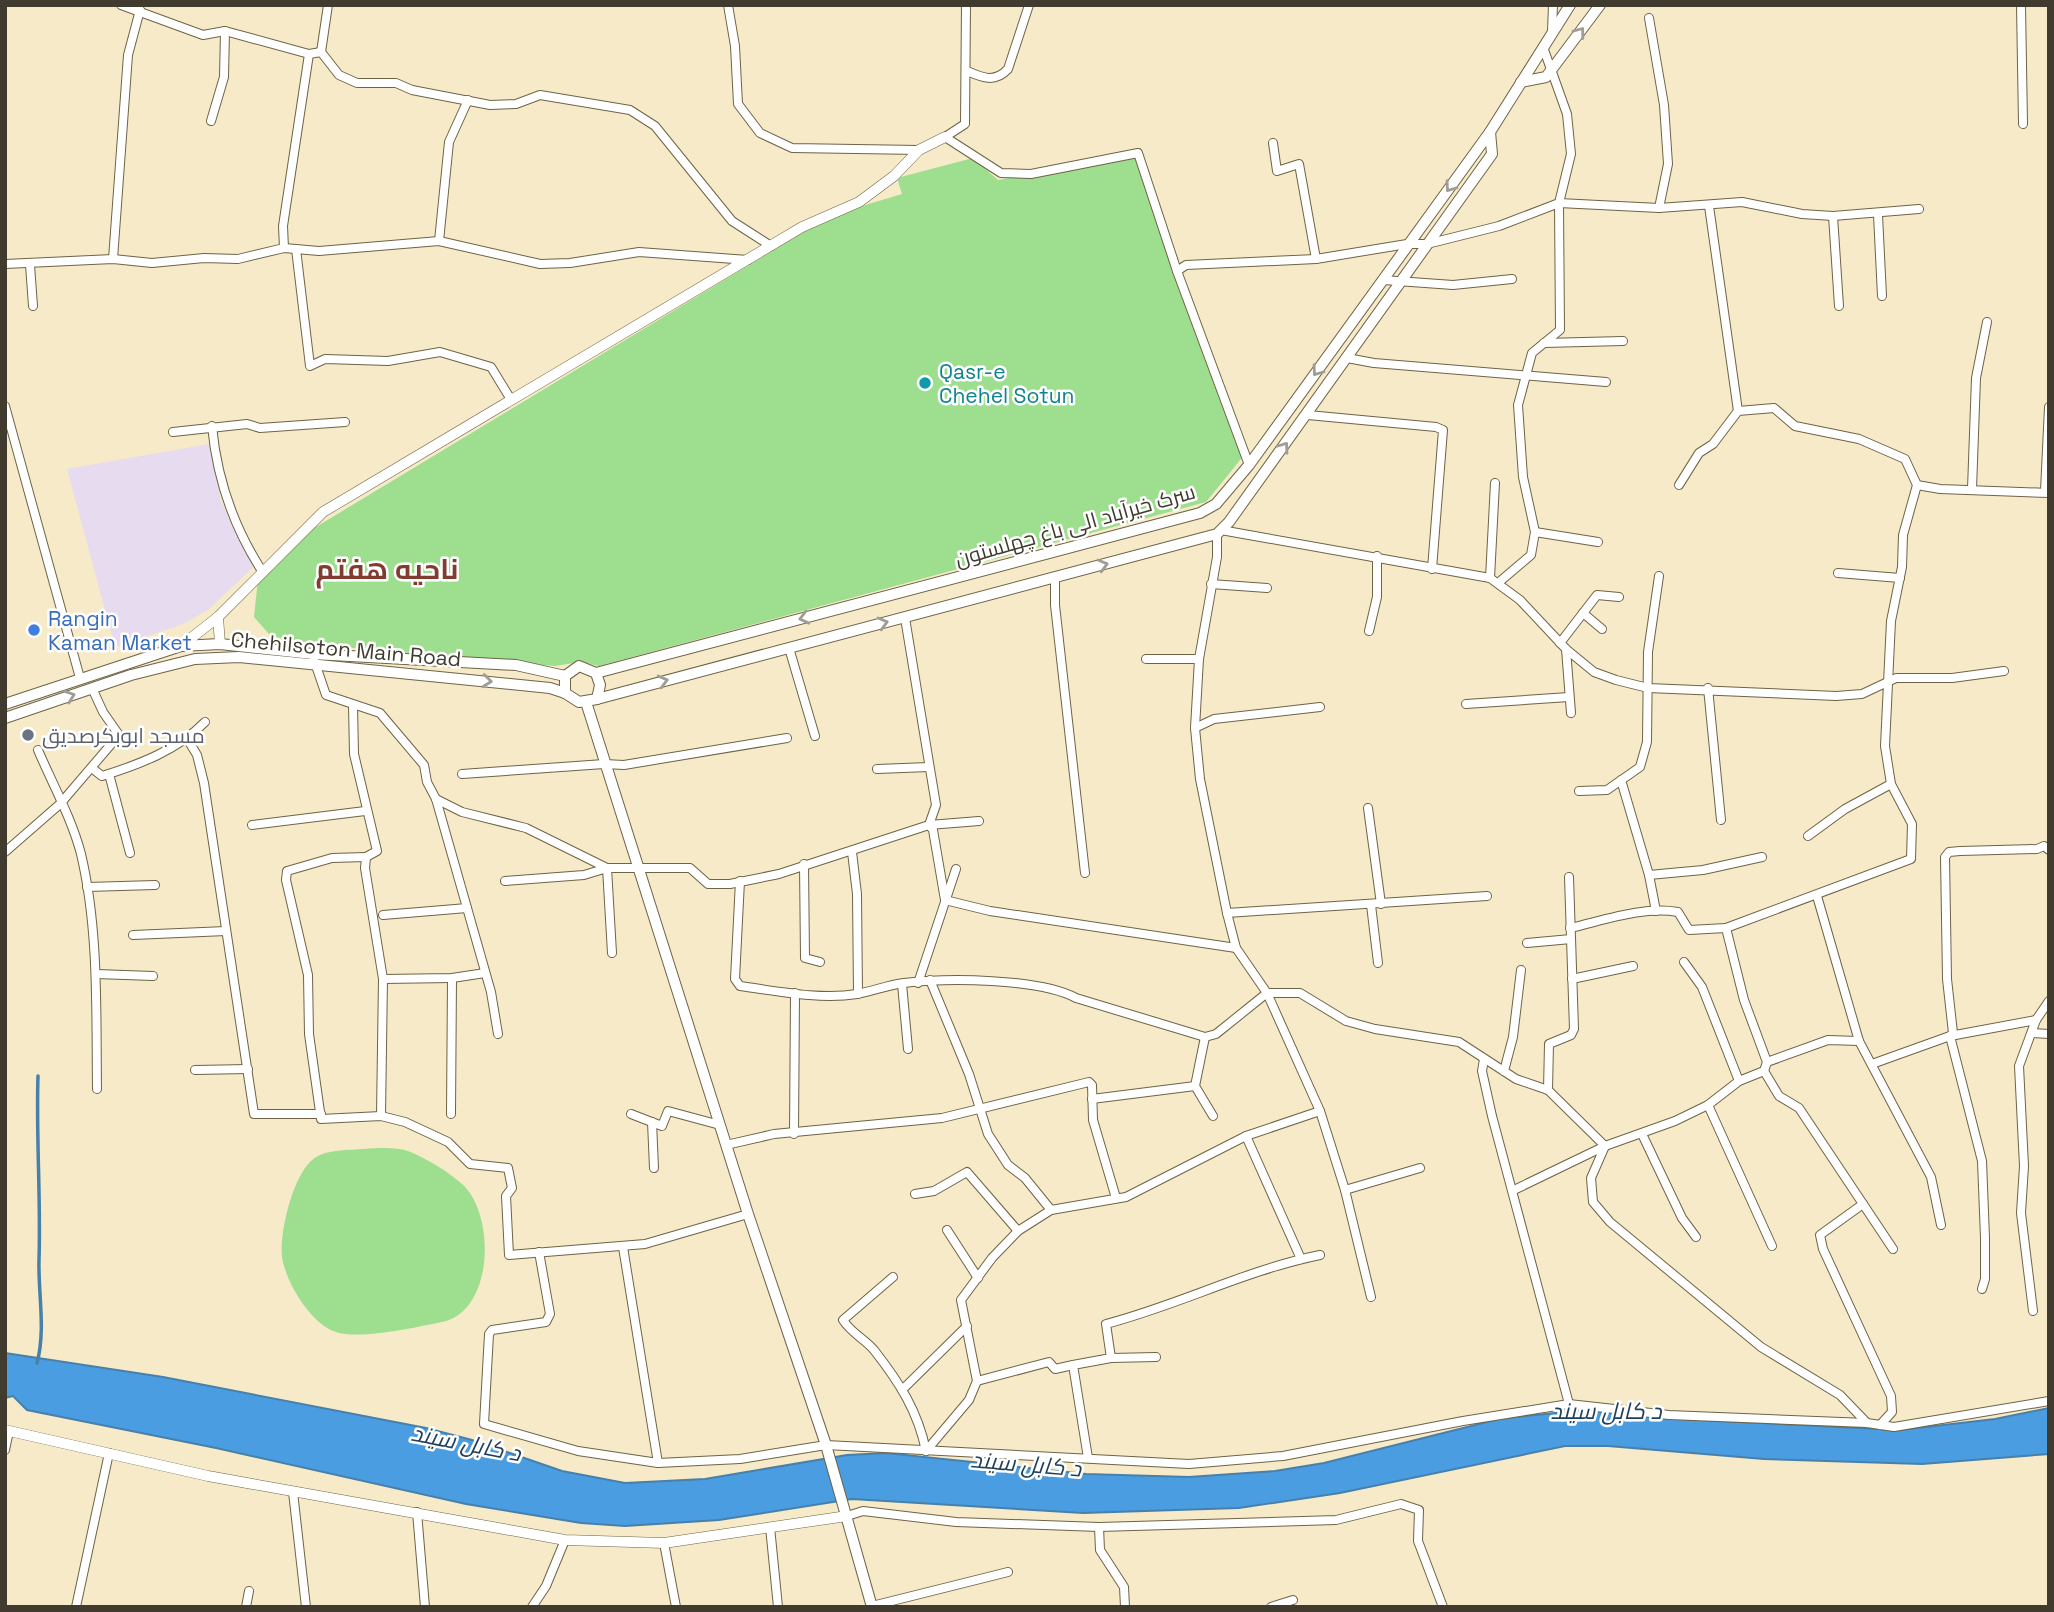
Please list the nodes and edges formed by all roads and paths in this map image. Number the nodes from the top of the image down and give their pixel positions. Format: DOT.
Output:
graph roads {
  1 [pos="121,5"];
  2 [pos="328,5"];
  3 [pos="729,5"];
  4 [pos="965,5"];
  5 [pos="1029,5"];
  6 [pos="1553,5"];
  7 [pos="1570,5"];
  8 [pos="1600,5"];
  9 [pos="2021,5"];
  10 [pos="140,10"];
  11 [pos="1649,18"];
  12 [pos="1552,31"];
  13 [pos="225,32"];
  14 [pos="1542,46"];
  15 [pos="321,52"];
  16 [pos="309,54"];
  17 [pos="1551,70"];
  18 [pos="967,71"];
  19 [pos="1521,82"];
  20 [pos="468,100"];
  21 [pos="211,121"];
  22 [pos="2023,124"];
  23 [pos="1490,132"];
  24 [pos="945,138"];
  25 [pos="1273,143"];
  26 [pos="919,150"];
  27 [pos="1559,203"];
  28 [pos="1709,206"];
  29 [pos="1659,208"];
  30 [pos="1919,209"];
  31 [pos="1878,215"];
  32 [pos="1833,216"];
  33 [pos="439,241"];
  34 [pos="1407,244"];
  35 [pos="1427,244"];
  36 [pos="771,246"];
  37 [pos="284,248"];
  38 [pos="296,249"];
  39 [pos="113,259"];
  40 [pos="1316,259"];
  41 [pos="749,260"];
  42 [pos="5,264"];
  43 [pos="30,265"];
  44 [pos="1177,271"];
  45 [pos="1512,279"];
  46 [pos="1383,280"];
  47 [pos="1399,283"];
  48 [pos="1882,296"];
  49 [pos="33,306"];
  50 [pos="1839,306"];
  51 [pos="1987,322"];
  52 [pos="1623,341"];
  53 [pos="1545,342"];
  54 [pos="1347,358"];
  55 [pos="1527,376"];
  56 [pos="1606,382"];
  57 [pos="510,398"];
  58 [pos="5,406"];
  59 [pos="2049,407"];
  60 [pos="1738,411"];
  61 [pos="1308,415"];
  62 [pos="345,422"];
  63 [pos="212,426"];
  64 [pos="173,432"];
  65 [pos="1249,465"];
  66 [pos="1495,483"];
  67 [pos="1679,485"];
  68 [pos="1917,485"];
  69 [pos="1972,489"];
  70 [pos="2047,492"];
  71 [pos="1219,532"];
  72 [pos="1535,532"];
  73 [pos="1598,542"];
  74 [pos="1377,556"];
  75 [pos="1432,569"];
  76 [pos="262,571"];
  77 [pos="1838,573"];
  78 [pos="1658,576"];
  79 [pos="1055,577"];
  80 [pos="1900,578"];
  81 [pos="1494,580"];
  82 [pos="1211,584"];
  83 [pos="1267,588"];
  84 [pos="1619,597"];
  85 [pos="1583,613"];
  86 [pos="218,617"];
  87 [pos="905,618"];
  88 [pos="1602,629"];
  89 [pos="1369,631"];
  90 [pos="220,644"];
  91 [pos="181,646"];
  92 [pos="1563,646"];
  93 [pos="789,648"];
  94 [pos="314,658"];
  95 [pos="1146,659"];
  96 [pos="1199,659"];
  97 [pos="2004,671"];
  98 [pos="596,673"];
  99 [pos="565,676"];
  100 [pos="80,678"];
  101 [pos="1889,682"];
  102 [pos="92,688"];
  103 [pos="1648,688"];
  104 [pos="1708,688"];
  105 [pos="565,693"];
  106 [pos="1569,697"];
  107 [pos="592,700"];
  108 [pos="5,704"];
  109 [pos="1466,704"];
  110 [pos="353,705"];
  111 [pos="1320,707"];
  112 [pos="1572,713"];
  113 [pos="5,718"];
  114 [pos="205,722"];
  115 [pos="1195,728"];
  116 [pos="815,736"];
  117 [pos="787,738"];
  118 [pos="188,740"];
  119 [pos="38,750"];
  120 [pos="604,764"];
  121 [pos="929,767"];
  122 [pos="93,769"];
  123 [pos="877,769"];
  124 [pos="109,774"];
  125 [pos="462,774"];
  126 [pos="1621,780"];
  127 [pos="1891,784"];
  128 [pos="1579,791"];
  129 [pos="436,799"];
  130 [pos="60,804"];
  131 [pos="1368,807"];
  132 [pos="365,811"];
  133 [pos="1720,820"];
  134 [pos="979,821"];
  135 [pos="252,825"];
  136 [pos="929,825"];
  137 [pos="1808,835"];
  138 [pos="2049,850"];
  139 [pos="5,852"];
  140 [pos="852,852"];
  141 [pos="130,853"];
  142 [pos="366,857"];
  143 [pos="1762,857"];
  144 [pos="804,864"];
  145 [pos="607,868"];
  146 [pos="639,869"];
  147 [pos="956,869"];
  148 [pos="1084,873"];
  149 [pos="1649,875"];
  150 [pos="1569,877"];
  151 [pos="505,881"];
  152 [pos="740,881"];
  153 [pos="155,885"];
  154 [pos="87,887"];
  155 [pos="1487,896"];
  156 [pos="1817,896"];
  157 [pos="945,900"];
  158 [pos="1381,904"];
  159 [pos="1371,905"];
  160 [pos="467,908"];
  161 [pos="1656,911"];
  162 [pos="1227,914"];
  163 [pos="383,915"];
  164 [pos="1570,928"];
  165 [pos="1726,928"];
  166 [pos="226,931"];
  167 [pos="133,935"];
  168 [pos="1571,939"];
  169 [pos="1527,943"];
  170 [pos="1236,948"];
  171 [pos="612,953"];
  172 [pos="820,962"];
  173 [pos="1684,962"];
  174 [pos="1378,963"];
  175 [pos="1633,966"];
  176 [pos="1521,970"];
  177 [pos="485,973"];
  178 [pos="96,974"];
  179 [pos="153,976"];
  180 [pos="452,978"];
  181 [pos="383,979"];
  182 [pos="1572,979"];
  183 [pos="930,981"];
  184 [pos="918,983"];
  185 [pos="902,984"];
  186 [pos="795,993"];
  187 [pos="1267,993"];
  188 [pos="858,994"];
  189 [pos="2049,1001"];
  190 [pos="2036,1020"];
  191 [pos="2032,1033"];
  192 [pos="498,1034"];
  193 [pos="2049,1034"];
  194 [pos="1950,1036"];
  195 [pos="1205,1037"];
  196 [pos="1859,1041"];
  197 [pos="908,1049"];
  198 [pos="1484,1059"];
  199 [pos="1872,1064"];
  200 [pos="1766,1066"];
  201 [pos="248,1069"];
  202 [pos="195,1070"];
  203 [pos="1504,1071"];
  204 [pos="1740,1081"];
  205 [pos="1195,1086"];
  206 [pos="97,1089"];
  207 [pos="1548,1090"];
  208 [pos="1092,1099"];
  209 [pos="1708,1105"];
  210 [pos="982,1108"];
  211 [pos="1320,1111"];
  212 [pos="321,1114"];
  213 [pos="451,1114"];
  214 [pos="631,1114"];
  215 [pos="381,1116"];
  216 [pos="1213,1116"];
  217 [pos="652,1122"];
  218 [pos="720,1125"];
  219 [pos="794,1134"];
  220 [pos="1642,1134"];
  221 [pos="1246,1136"];
  222 [pos="726,1145"];
  223 [pos="1605,1146"];
  224 [pos="654,1168"];
  225 [pos="1420,1168"];
  226 [pos="1345,1190"];
  227 [pos="1514,1190"];
  228 [pos="915,1194"];
  229 [pos="1115,1198"];
  230 [pos="1863,1204"];
  231 [pos="1051,1210"];
  232 [pos="748,1214"];
  233 [pos="1941,1226"];
  234 [pos="947,1230"];
  235 [pos="1018,1231"];
  236 [pos="1696,1237"];
  237 [pos="623,1247"];
  238 [pos="1772,1247"];
  239 [pos="1893,1249"];
  240 [pos="539,1252"];
  241 [pos="1320,1255"];
  242 [pos="1301,1259"];
  243 [pos="893,1277"];
  244 [pos="978,1278"];
  245 [pos="1982,1289"];
  246 [pos="1371,1297"];
  247 [pos="2033,1311"];
  248 [pos="967,1326"];
  249 [pos="1156,1357"];
  250 [pos="1111,1358"];
  251 [pos="1073,1365"];
  252 [pos="977,1381"];
  253 [pos="904,1388"];
  254 [pos="2049,1401"];
  255 [pos="1569,1404"];
  256 [pos="1867,1423"];
  257 [pos="1880,1425"];
  258 [pos="7,1431"];
  259 [pos="827,1449"];
  260 [pos="5,1450"];
  261 [pos="926,1451"];
  262 [pos="109,1453"];
  263 [pos="1088,1458"];
  264 [pos="658,1463"];
  265 [pos="293,1492"];
  266 [pos="417,1512"];
  267 [pos="847,1516"];
  268 [pos="770,1527"];
  269 [pos="1099,1527"];
  270 [pos="565,1540"];
  271 [pos="664,1543"];
  272 [pos="1008,1572"];
  273 [pos="248,1591"];
  274 [pos="1293,1600"];
  275 [pos="873,1606"];
  276 [pos="76,1607"];
  277 [pos="246,1607"];
  278 [pos="306,1607"];
  279 [pos="425,1607"];
  280 [pos="532,1607"];
  281 [pos="676,1607"];
  282 [pos="778,1607"];
  283 [pos="1125,1607"];
  284 [pos="1272,1607"];
  285 [pos="1444,1607"];
  1 -- 10 [label="street"];
  2 -- 15 [label="street"];
  3 -- 26 [label="street"];
  4 -- 18 [label="street"];
  5 -- 18 [label="street"];
  6 -- 12 [label="street"];
  7 -- 12 [label="main road, سرک خیرآباد الی باغ چهلستون"];
  17 -- 8 [label="main road, one-way"];
  9 -- 22 [label="street"];
  10 -- 13 [label="street"];
  10 -- 39 [label="street"];
  11 -- 29 [label="street"];
  12 -- 14 [label="main road, سرک خیرآباد الی باغ چهلستون"];
  13 -- 16 [label="street"];
  13 -- 21 [label="street"];
  14 -- 17 [label="street"];
  14 -- 19 [label="main road, سرک خیرآباد الی باغ چهلستون"];
  15 -- 16 [label="street"];
  15 -- 20 [label="street"];
  16 -- 37 [label="street"];
  17 -- 19 [label="main road"];
  17 -- 27 [label="street"];
  18 -- 24 [label="street"];
  19 -- 23 [label="main road, سرک خیرآباد الی باغ چهلستون"];
  20 -- 33 [label="street"];
  20 -- 36 [label="street"];
  23 -- 34 [label="main road, سرک خیرآباد الی باغ چهلستون, one-way"];
  23 -- 35 [label="main road"];
  24 -- 26 [label="street"];
  24 -- 44 [label="street"];
  25 -- 40 [label="street"];
  26 -- 36 [label="street"];
  27 -- 29 [label="street"];
  27 -- 35 [label="street"];
  27 -- 53 [label="street"];
  28 -- 29 [label="street"];
  28 -- 32 [label="street"];
  28 -- 60 [label="street"];
  30 -- 31 [label="street"];
  31 -- 32 [label="street"];
  31 -- 48 [label="street"];
  32 -- 50 [label="street"];
  33 -- 38 [label="street"];
  33 -- 41 [label="street"];
  34 -- 35 [label="street"];
  34 -- 40 [label="street"];
  34 -- 46 [label="main road, سرک خیرآباد الی باغ چهلستون"];
  35 -- 47 [label="main road"];
  36 -- 41 [label="street"];
  37 -- 38 [label="street"];
  37 -- 39 [label="street"];
  38 -- 57 [label="street"];
  39 -- 43 [label="street"];
  40 -- 44 [label="street"];
  41 -- 57 [label="street"];
  42 -- 43 [label="street"];
  43 -- 49 [label="street"];
  44 -- 65 [label="street"];
  45 -- 47 [label="street"];
  46 -- 47 [label="street"];
  46 -- 65 [label="main road, سرک خیرآباد الی باغ چهلستون, one-way"];
  47 -- 54 [label="main road"];
  51 -- 69 [label="street"];
  52 -- 53 [label="street"];
  53 -- 55 [label="street"];
  54 -- 55 [label="street"];
  54 -- 61 [label="main road"];
  55 -- 56 [label="street"];
  55 -- 72 [label="street"];
  57 -- 76 [label="street"];
  58 -- 100 [label="street"];
  59 -- 70 [label="street"];
  60 -- 67 [label="street"];
  60 -- 68 [label="street"];
  71 -- 61 [label="main road, one-way"];
  61 -- 75 [label="street"];
  62 -- 63 [label="street"];
  63 -- 64 [label="street"];
  63 -- 76 [label="street"];
  65 -- 98 [label="main road, سرک خیرآباد الی باغ چهلستون, one-way"];
  66 -- 81 [label="street"];
  68 -- 69 [label="street"];
  68 -- 80 [label="street"];
  69 -- 70 [label="street"];
  71 -- 74 [label="street"];
  79 -- 71 [label="main road, one-way"];
  71 -- 82 [label="street"];
  72 -- 73 [label="street"];
  72 -- 81 [label="street"];
  74 -- 75 [label="street"];
  74 -- 89 [label="street"];
  75 -- 81 [label="street"];
  76 -- 86 [label="street"];
  77 -- 80 [label="street"];
  78 -- 103 [label="street"];
  79 -- 87 [label="main road"];
  79 -- 148 [label="street"];
  80 -- 101 [label="street"];
  81 -- 92 [label="street"];
  82 -- 83 [label="street"];
  82 -- 96 [label="street"];
  84 -- 85 [label="street"];
  85 -- 88 [label="street"];
  85 -- 92 [label="street"];
  86 -- 90 [label="street"];
  86 -- 91 [label="street"];
  93 -- 87 [label="main road, one-way"];
  87 -- 121 [label="street"];
  90 -- 91 [label="main road, Chehilsoton Main Road"];
  90 -- 94 [label="main road, Chehilsoton Main Road"];
  91 -- 100 [label="main road, Chehilsoton Main Road"];
  92 -- 103 [label="street"];
  92 -- 106 [label="street"];
  107 -- 93 [label="main road, one-way"];
  93 -- 116 [label="street"];
  94 -- 99 [label="main road, Chehilsoton Main Road"];
  94 -- 102 [label="main road, Chehilsoton Main Road"];
  94 -- 105 [label="main road, Chehilsoton Main Road, one-way"];
  94 -- 110 [label="street"];
  95 -- 96 [label="street"];
  96 -- 115 [label="street"];
  97 -- 101 [label="street"];
  98 -- 99 [label="main road"];
  98 -- 107 [label="main road"];
  99 -- 105 [label="main road"];
  100 -- 108 [label="main road, Chehilsoton Main Road"];
  101 -- 104 [label="street"];
  101 -- 127 [label="street"];
  113 -- 102 [label="main road, Chehilsoton Main Road, one-way"];
  102 -- 122 [label="street"];
  103 -- 104 [label="street"];
  103 -- 126 [label="street"];
  104 -- 133 [label="street"];
  105 -- 107 [label="main road"];
  106 -- 109 [label="street"];
  106 -- 112 [label="street"];
  107 -- 120 [label="main road"];
  110 -- 129 [label="street"];
  110 -- 132 [label="street"];
  111 -- 115 [label="street"];
  114 -- 118 [label="street"];
  115 -- 162 [label="street"];
  117 -- 120 [label="street"];
  118 -- 124 [label="street"];
  118 -- 166 [label="street"];
  119 -- 130 [label="street"];
  120 -- 125 [label="street"];
  120 -- 146 [label="main road"];
  121 -- 123 [label="street"];
  121 -- 136 [label="street"];
  122 -- 124 [label="street"];
  122 -- 130 [label="street"];
  124 -- 141 [label="street"];
  126 -- 128 [label="street"];
  126 -- 149 [label="street"];
  127 -- 137 [label="street"];
  127 -- 156 [label="street"];
  129 -- 145 [label="street"];
  129 -- 160 [label="street"];
  130 -- 139 [label="street"];
  130 -- 154 [label="street"];
  131 -- 158 [label="street"];
  132 -- 135 [label="street"];
  132 -- 142 [label="street"];
  134 -- 136 [label="street"];
  136 -- 140 [label="street"];
  136 -- 157 [label="street"];
  138 -- 194 [label="street"];
  140 -- 144 [label="street"];
  140 -- 188 [label="street"];
  142 -- 181 [label="street"];
  142 -- 212 [label="street"];
  143 -- 149 [label="street"];
  144 -- 152 [label="street"];
  144 -- 172 [label="street"];
  145 -- 146 [label="street"];
  145 -- 151 [label="street"];
  145 -- 171 [label="street"];
  146 -- 152 [label="street"];
  146 -- 218 [label="main road"];
  147 -- 157 [label="street"];
  149 -- 161 [label="street"];
  150 -- 164 [label="street"];
  152 -- 186 [label="street"];
  153 -- 154 [label="street"];
  154 -- 178 [label="street"];
  155 -- 158 [label="street"];
  156 -- 165 [label="street"];
  156 -- 196 [label="street"];
  157 -- 170 [label="street"];
  157 -- 184 [label="street"];
  158 -- 159 [label="street"];
  159 -- 162 [label="street"];
  159 -- 174 [label="street"];
  160 -- 163 [label="street"];
  160 -- 177 [label="street"];
  161 -- 164 [label="street"];
  161 -- 165 [label="street"];
  162 -- 170 [label="street"];
  164 -- 168 [label="street"];
  165 -- 200 [label="street"];
  166 -- 167 [label="street"];
  166 -- 201 [label="street"];
  168 -- 169 [label="street"];
  168 -- 182 [label="street"];
  170 -- 187 [label="street"];
  173 -- 204 [label="street"];
  175 -- 182 [label="street"];
  176 -- 203 [label="street"];
  177 -- 180 [label="street"];
  177 -- 192 [label="street"];
  178 -- 179 [label="street"];
  178 -- 206 [label="street"];
  180 -- 181 [label="street"];
  180 -- 213 [label="street"];
  181 -- 215 [label="street"];
  182 -- 207 [label="street"];
  183 -- 184 [label="street"];
  183 -- 195 [label="street"];
  183 -- 210 [label="street"];
  184 -- 185 [label="street"];
  185 -- 188 [label="street"];
  185 -- 197 [label="street"];
  186 -- 188 [label="street"];
  186 -- 219 [label="street"];
  187 -- 195 [label="street"];
  187 -- 198 [label="street"];
  187 -- 211 [label="street"];
  189 -- 190 [label="street"];
  190 -- 191 [label="street"];
  190 -- 194 [label="street"];
  191 -- 193 [label="street"];
  191 -- 247 [label="street"];
  194 -- 199 [label="street"];
  194 -- 245 [label="street"];
  195 -- 205 [label="street"];
  196 -- 199 [label="street"];
  196 -- 200 [label="street"];
  198 -- 203 [label="street"];
  198 -- 227 [label="street"];
  199 -- 233 [label="street"];
  200 -- 204 [label="street"];
  200 -- 230 [label="street"];
  201 -- 202 [label="street"];
  201 -- 212 [label="street"];
  203 -- 207 [label="street"];
  204 -- 209 [label="street"];
  205 -- 208 [label="street"];
  205 -- 216 [label="street"];
  207 -- 223 [label="street"];
  208 -- 210 [label="street"];
  208 -- 229 [label="street"];
  209 -- 220 [label="street"];
  209 -- 238 [label="street"];
  210 -- 219 [label="street"];
  210 -- 231 [label="street"];
  211 -- 221 [label="street"];
  211 -- 226 [label="street"];
  212 -- 215 [label="street"];
  214 -- 217 [label="street"];
  215 -- 240 [label="street"];
  217 -- 218 [label="street"];
  217 -- 224 [label="street"];
  218 -- 222 [label="main road"];
  219 -- 222 [label="street"];
  220 -- 223 [label="street"];
  220 -- 236 [label="street"];
  221 -- 229 [label="street"];
  221 -- 242 [label="street"];
  222 -- 232 [label="main road"];
  223 -- 227 [label="street"];
  223 -- 256 [label="street"];
  225 -- 226 [label="street"];
  226 -- 246 [label="street"];
  227 -- 255 [label="street"];
  228 -- 235 [label="street"];
  229 -- 231 [label="street"];
  230 -- 239 [label="street"];
  230 -- 257 [label="street"];
  231 -- 235 [label="street"];
  232 -- 237 [label="street"];
  232 -- 259 [label="main road"];
  234 -- 244 [label="street"];
  235 -- 244 [label="street"];
  237 -- 240 [label="street"];
  237 -- 264 [label="street"];
  240 -- 264 [label="street"];
  241 -- 242 [label="street"];
  242 -- 250 [label="street"];
  243 -- 253 [label="street"];
  244 -- 248 [label="street"];
  248 -- 252 [label="street"];
  248 -- 253 [label="street"];
  249 -- 250 [label="street"];
  250 -- 251 [label="street"];
  251 -- 252 [label="street"];
  251 -- 263 [label="street"];
  252 -- 261 [label="street"];
  253 -- 261 [label="street"];
  254 -- 257 [label="street"];
  255 -- 256 [label="street"];
  255 -- 263 [label="street"];
  256 -- 257 [label="street"];
  258 -- 260 [label="street"];
  258 -- 262 [label="street"];
  259 -- 261 [label="street"];
  259 -- 264 [label="street"];
  259 -- 267 [label="main road"];
  261 -- 263 [label="street"];
  262 -- 265 [label="street"];
  262 -- 276 [label="street"];
  265 -- 266 [label="street"];
  265 -- 278 [label="street"];
  266 -- 270 [label="street"];
  266 -- 279 [label="street"];
  267 -- 268 [label="street"];
  267 -- 269 [label="street"];
  267 -- 275 [label="main road"];
  268 -- 271 [label="street"];
  268 -- 282 [label="street"];
  269 -- 283 [label="street"];
  269 -- 285 [label="street"];
  270 -- 271 [label="street"];
  270 -- 280 [label="street"];
  271 -- 281 [label="street"];
  272 -- 275 [label="street"];
  273 -- 277 [label="street"];
  274 -- 284 [label="street"];
}
